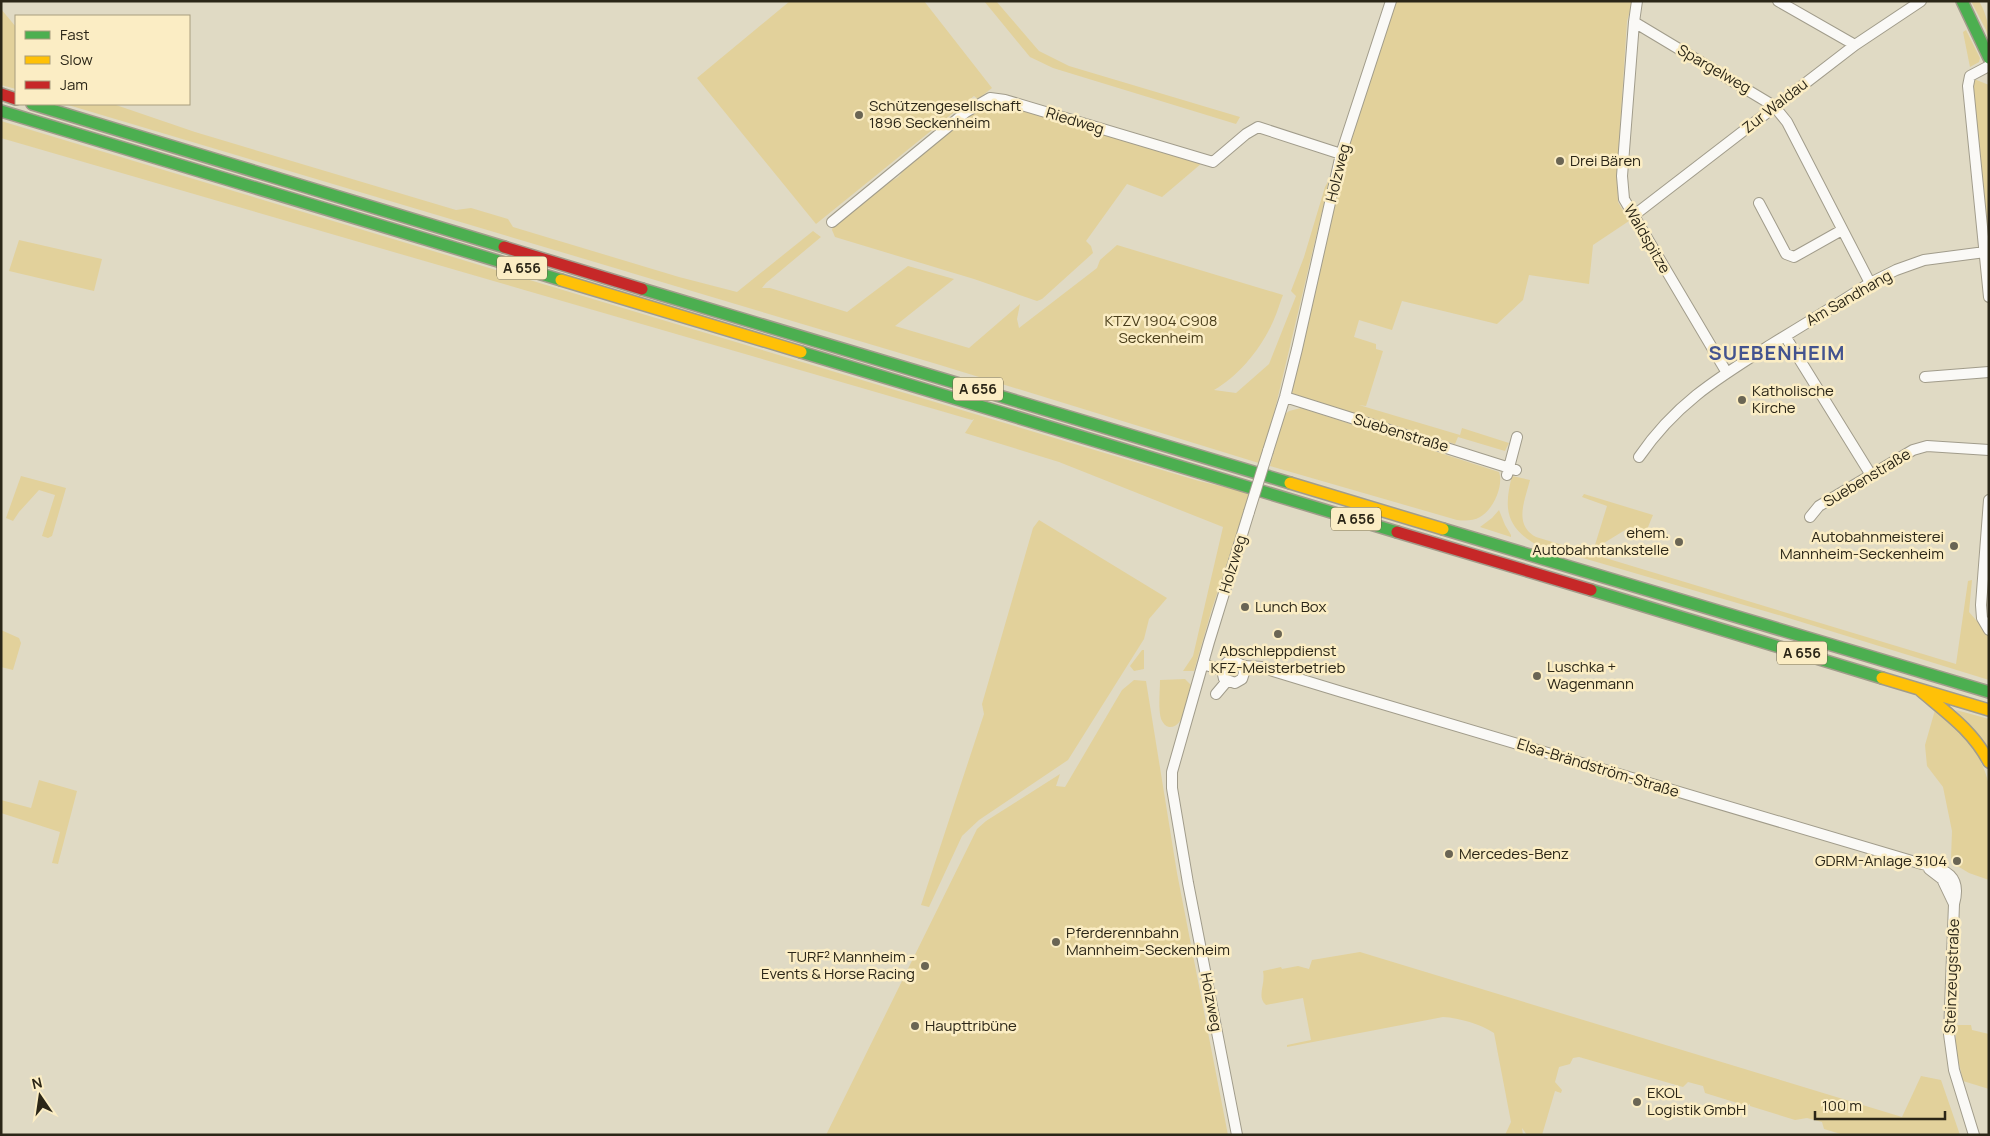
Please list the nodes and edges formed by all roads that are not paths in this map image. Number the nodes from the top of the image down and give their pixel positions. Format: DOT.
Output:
graph roads {
  1 [pos="1391,1"];
  2 [pos="1637,1"];
  3 [pos="1778,1"];
  4 [pos="1920,1"];
  5 [pos="1962,1"];
  6 [pos="1634,22"];
  7 [pos="1855,45"];
  8 [pos="1989,58"];
  9 [pos="1989,66"];
  10 [pos="1,94"];
  11 [pos="15,99"];
  12 [pos="35,105"];
  13 [pos="1774,106"];
  14 [pos="1,112"];
  15 [pos="1341,154"];
  16 [pos="1759,203"];
  17 [pos="1633,216"];
  18 [pos="832,222"];
  19 [pos="1842,230"];
  20 [pos="1985,252"];
  21 [pos="1870,283"];
  22 [pos="1989,297"];
  23 [pos="1785,336"];
  24 [pos="1727,372"];
  25 [pos="1989,372"];
  26 [pos="1925,377"];
  27 [pos="1285,397"];
  28 [pos="1518,437"];
  29 [pos="1989,450"];
  30 [pos="1639,457"];
  31 [pos="1871,475"];
  32 [pos="1989,500"];
  33 [pos="1810,517"];
  34 [pos="1989,630"];
  35 [pos="1203,664"];
  36 [pos="1242,665"];
  37 [pos="1222,670"];
  38 [pos="1273,671"];
  39 [pos="1244,676"];
  40 [pos="1227,681"];
  41 [pos="1918,688"];
  42 [pos="1989,692"];
  43 [pos="1216,694"];
  44 [pos="1989,710"];
  45 [pos="1989,762"];
  46 [pos="1954,904"];
  47 [pos="1237,1135"];
  48 [pos="1974,1135"];
  1 -- 15 [label="street, Holzweg"];
  2 -- 6 [label="street, Waldspitze"];
  3 -- 7 [label="street"];
  4 -- 7 [label="street, Zur Waldau"];
  5 -- 8 [label="main road"];
  6 -- 13 [label="street, Spargelweg"];
  6 -- 17 [label="street, Waldspitze"];
  7 -- 13 [label="street, Zur Waldau"];
  9 -- 20 [label="street"];
  10 -- 11 [label="main road"];
  12 -- 42 [label="main road, A 656"];
  13 -- 17 [label="street, Zur Waldau"];
  13 -- 19 [label="street, Spargelweg"];
  14 -- 41 [label="main road, A 656"];
  15 -- 18 [label="street, Riedweg"];
  15 -- 27 [label="street, Holzweg"];
  16 -- 19 [label="street"];
  17 -- 24 [label="street, Waldspitze"];
  19 -- 21 [label="street, Spargelweg"];
  20 -- 21 [label="street, Am Sandhang"];
  20 -- 22 [label="street"];
  21 -- 23 [label="street, Am Sandhang"];
  23 -- 24 [label="street, Am Sandhang"];
  23 -- 31 [label="street"];
  24 -- 30 [label="street, Am Sandhang"];
  25 -- 26 [label="street"];
  27 -- 28 [label="street, Suebenstraße"];
  27 -- 35 [label="street, Holzweg, bridge"];
  29 -- 31 [label="street, Suebenstraße"];
  31 -- 33 [label="street, Suebenstraße"];
  32 -- 34 [label="street"];
  35 -- 37 [label="street"];
  35 -- 47 [label="street, Holzweg"];
  36 -- 37 [label="street"];
  36 -- 38 [label="street, Elsa-Brändström-Straße"];
  36 -- 39 [label="street"];
  37 -- 40 [label="street"];
  38 -- 39 [label="street, Elsa-Brändström-Straße"];
  38 -- 46 [label="street, Elsa-Brändström-Straße"];
  39 -- 40 [label="street"];
  40 -- 43 [label="street"];
  41 -- 44 [label="main road, A 656"];
  41 -- 45 [label="main road"];
  46 -- 48 [label="street, Steinzeugstraße"];
}
